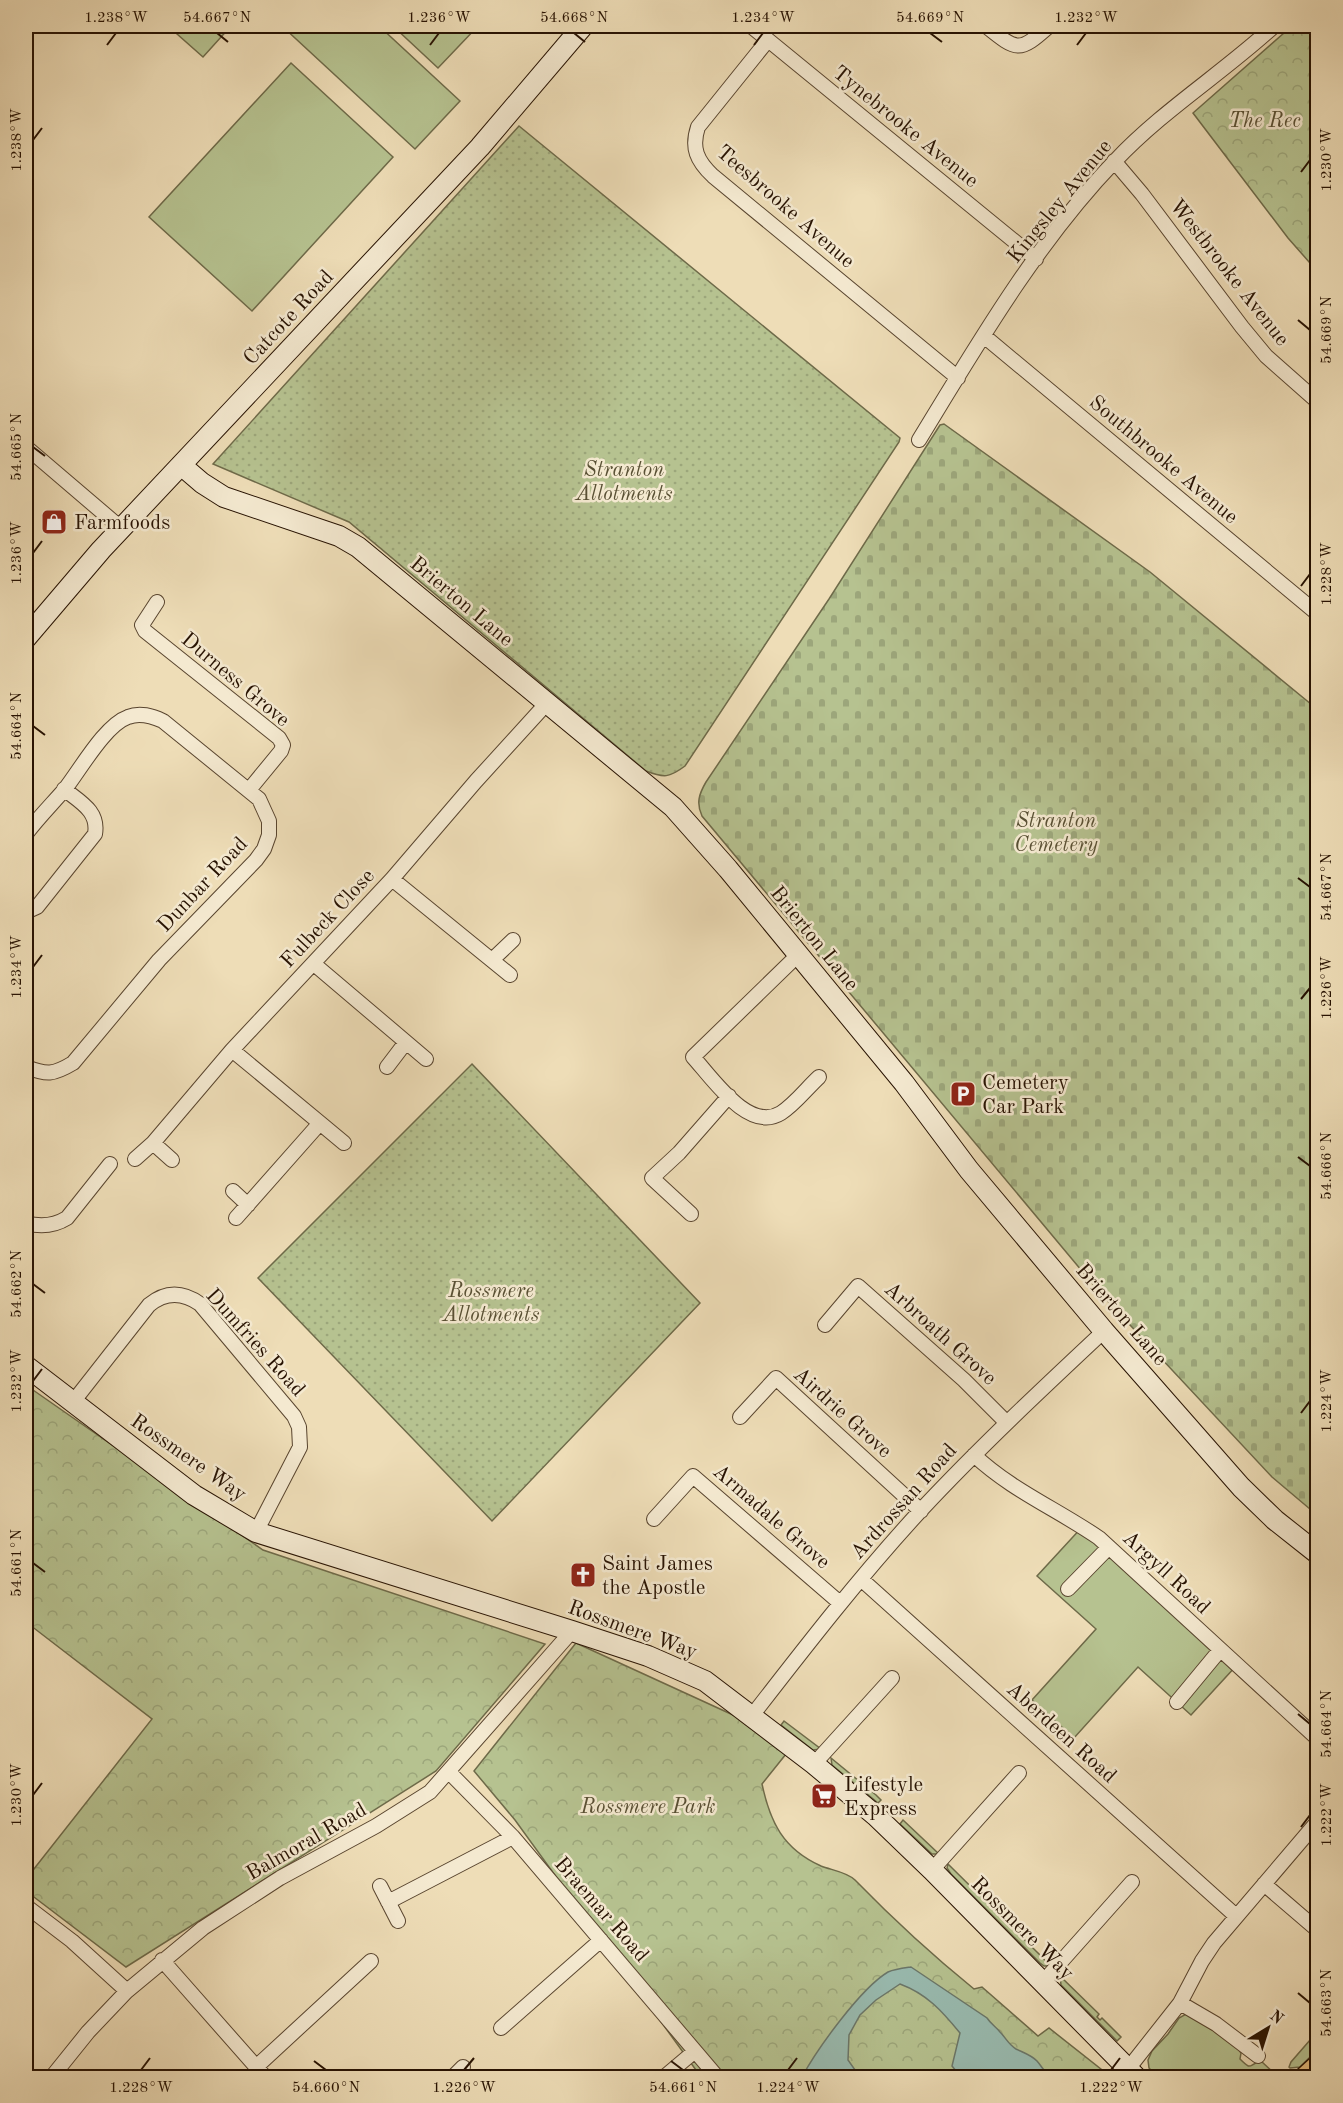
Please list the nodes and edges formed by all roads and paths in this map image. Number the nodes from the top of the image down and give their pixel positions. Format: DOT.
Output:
graph roads {
  1 [pos="583,26"];
  2 [pos="751,26"];
  3 [pos="986,26"];
  4 [pos="1049,26"];
  5 [pos="1274,26"];
  6 [pos="768,40"];
  7 [pos="1114,161"];
  8 [pos="1036,259"];
  9 [pos="984,336"];
  10 [pos="958,378"];
  11 [pos="1317,402"];
  12 [pos="919,440"];
  13 [pos="26,447"];
  14 [pos="181,465"];
  15 [pos="122,529"];
  16 [pos="157,603"];
  17 [pos="1317,614"];
  18 [pos="26,638"];
  19 [pos="547,703"];
  20 [pos="64,789"];
  21 [pos="249,789"];
  22 [pos="28,827"];
  23 [pos="392,879"];
  24 [pos="26,912"];
  25 [pos="513,940"];
  26 [pos="798,955"];
  27 [pos="492,960"];
  28 [pos="314,964"];
  29 [pos="510,975"];
  30 [pos="406,1042"];
  31 [pos="232,1050"];
  32 [pos="426,1059"];
  33 [pos="26,1067"];
  34 [pos="387,1067"];
  35 [pos="819,1077"];
  36 [pos="729,1096"];
  37 [pos="320,1123"];
  38 [pos="153,1143"];
  39 [pos="344,1143"];
  40 [pos="135,1159"];
  41 [pos="172,1160"];
  42 [pos="110,1164"];
  43 [pos="233,1191"];
  44 [pos="248,1204"];
  45 [pos="691,1214"];
  46 [pos="236,1218"];
  47 [pos="26,1223"];
  48 [pos="825,1324"];
  49 [pos="1104,1331"];
  50 [pos="26,1366"];
  51 [pos="73,1402"];
  52 [pos="740,1417"];
  53 [pos="1006,1422"];
  54 [pos="974,1455"];
  55 [pos="921,1511"];
  56 [pos="654,1519"];
  57 [pos="256,1532"];
  58 [pos="1109,1547"];
  59 [pos="1317,1554"];
  60 [pos="861,1579"];
  61 [pos="1068,1589"];
  62 [pos="840,1603"];
  63 [pos="572,1631"];
  64 [pos="1220,1650"];
  65 [pos="892,1678"];
  66 [pos="1177,1702"];
  67 [pos="751,1717"];
  68 [pos="1317,1739"];
  69 [pos="814,1764"];
  70 [pos="449,1772"];
  71 [pos="1019,1773"];
  72 [pos="1317,1821"];
  73 [pos="513,1837"];
  74 [pos="932,1870"];
  75 [pos="1132,1882"];
  76 [pos="1264,1884"];
  77 [pos="380,1886"];
  78 [pos="388,1902"];
  79 [pos="26,1906"];
  80 [pos="1236,1916"];
  81 [pos="398,1921"];
  82 [pos="1314,1927"];
  83 [pos="601,1940"];
  84 [pos="162,1960"];
  85 [pos="371,1961"];
  86 [pos="1043,1982"];
  87 [pos="127,1991"];
  88 [pos="1180,2003"];
  89 [pos="501,2028"];
  90 [pos="695,2051"];
  91 [pos="1258,2056"];
  92 [pos="256,2067"];
  93 [pos="463,2067"];
  94 [pos="1317,2068"];
  95 [pos="1133,2073"];
  96 [pos="51,2078"];
  97 [pos="266,2078"];
  98 [pos="452,2078"];
  99 [pos="663,2078"];
  100 [pos="718,2078"];
  101 [pos="1307,2078"];
  1 -- 14 [label="street, Catcote Road"];
  2 -- 6 [label="street, Tynebrooke Avenue"];
  3 -- 4 [label="street"];
  5 -- 7 [label="street, Kingsley Avenue"];
  6 -- 8 [label="street, Tynebrooke Avenue"];
  6 -- 10 [label="street, Teesbrooke Avenue"];
  7 -- 8 [label="street, Kingsley Avenue"];
  7 -- 11 [label="street, Westbrooke Avenue"];
  8 -- 9 [label="street, Kingsley Avenue"];
  9 -- 10 [label="street, Kingsley Avenue"];
  9 -- 17 [label="street, Southbrooke Avenue"];
  10 -- 12 [label="street, Kingsley Avenue"];
  13 -- 15 [label="street"];
  14 -- 15 [label="street, Catcote Road"];
  14 -- 19 [label="street, Brierton Lane"];
  15 -- 18 [label="street, Catcote Road"];
  16 -- 21 [label="street, Durness Grove"];
  19 -- 23 [label="street, Fulbeck Close"];
  19 -- 26 [label="street, Brierton Lane"];
  20 -- 21 [label="street, Dunbar Road"];
  20 -- 22 [label="street, Dunbar Road"];
  20 -- 24 [label="street"];
  21 -- 33 [label="street, Dunbar Road"];
  23 -- 27 [label="street"];
  23 -- 28 [label="street, Fulbeck Close"];
  25 -- 27 [label="street"];
  26 -- 36 [label="street"];
  26 -- 49 [label="street, Brierton Lane"];
  27 -- 29 [label="street"];
  28 -- 30 [label="street"];
  28 -- 31 [label="street, Fulbeck Close"];
  30 -- 32 [label="street"];
  30 -- 34 [label="street"];
  31 -- 37 [label="street"];
  31 -- 38 [label="street, Fulbeck Close"];
  35 -- 36 [label="street"];
  36 -- 45 [label="street"];
  37 -- 39 [label="street"];
  37 -- 44 [label="street"];
  38 -- 40 [label="street, Fulbeck Close"];
  38 -- 41 [label="street"];
  42 -- 47 [label="street"];
  43 -- 44 [label="street"];
  44 -- 46 [label="street"];
  48 -- 53 [label="street, Arbroath Grove"];
  49 -- 53 [label="street, Ardrossan Road"];
  49 -- 59 [label="street, Brierton Lane"];
  50 -- 51 [label="street, Rossmere Way"];
  51 -- 57 [label="street, Rossmere Way"];
  51 -- 57 [label="street, Dumfries Road"];
  52 -- 55 [label="street, Airdrie Grove"];
  53 -- 54 [label="street, Ardrossan Road"];
  54 -- 55 [label="street, Ardrossan Road"];
  54 -- 58 [label="street, Argyll Road"];
  55 -- 60 [label="street, Ardrossan Road"];
  56 -- 62 [label="street, Armadale Grove"];
  57 -- 63 [label="street, Rossmere Way"];
  58 -- 61 [label="street"];
  58 -- 64 [label="street, Argyll Road"];
  60 -- 62 [label="street, Ardrossan Road"];
  60 -- 80 [label="street, Aberdeen Road"];
  62 -- 67 [label="street, Ardrossan Road"];
  63 -- 67 [label="street, Rossmere Way"];
  63 -- 70 [label="street, Balmoral Road"];
  64 -- 66 [label="street"];
  64 -- 68 [label="street, Argyll Road"];
  65 -- 69 [label="street"];
  67 -- 69 [label="street, Rossmere Way"];
  69 -- 74 [label="street, Rossmere Way"];
  70 -- 73 [label="street, Braemar Road"];
  70 -- 84 [label="street, Balmoral Road"];
  71 -- 74 [label="street"];
  72 -- 76 [label="street"];
  73 -- 78 [label="street"];
  73 -- 83 [label="street, Braemar Road"];
  74 -- 86 [label="street, Rossmere Way"];
  75 -- 86 [label="street"];
  76 -- 80 [label="street"];
  76 -- 82 [label="street"];
  77 -- 78 [label="street"];
  78 -- 81 [label="street"];
  79 -- 87 [label="street"];
  80 -- 88 [label="street"];
  83 -- 89 [label="street"];
  83 -- 90 [label="street, Braemar Road"];
  84 -- 87 [label="street, Balmoral Road"];
  84 -- 92 [label="street"];
  85 -- 92 [label="street"];
  86 -- 95 [label="street, Rossmere Way"];
  87 -- 96 [label="street, Balmoral Road"];
  88 -- 91 [label="street"];
  88 -- 95 [label="street"];
  90 -- 99 [label="street"];
  90 -- 100 [label="street, Braemar Road"];
  92 -- 97 [label="street"];
  93 -- 98 [label="street"];
  94 -- 101 [label="highway"];
}
